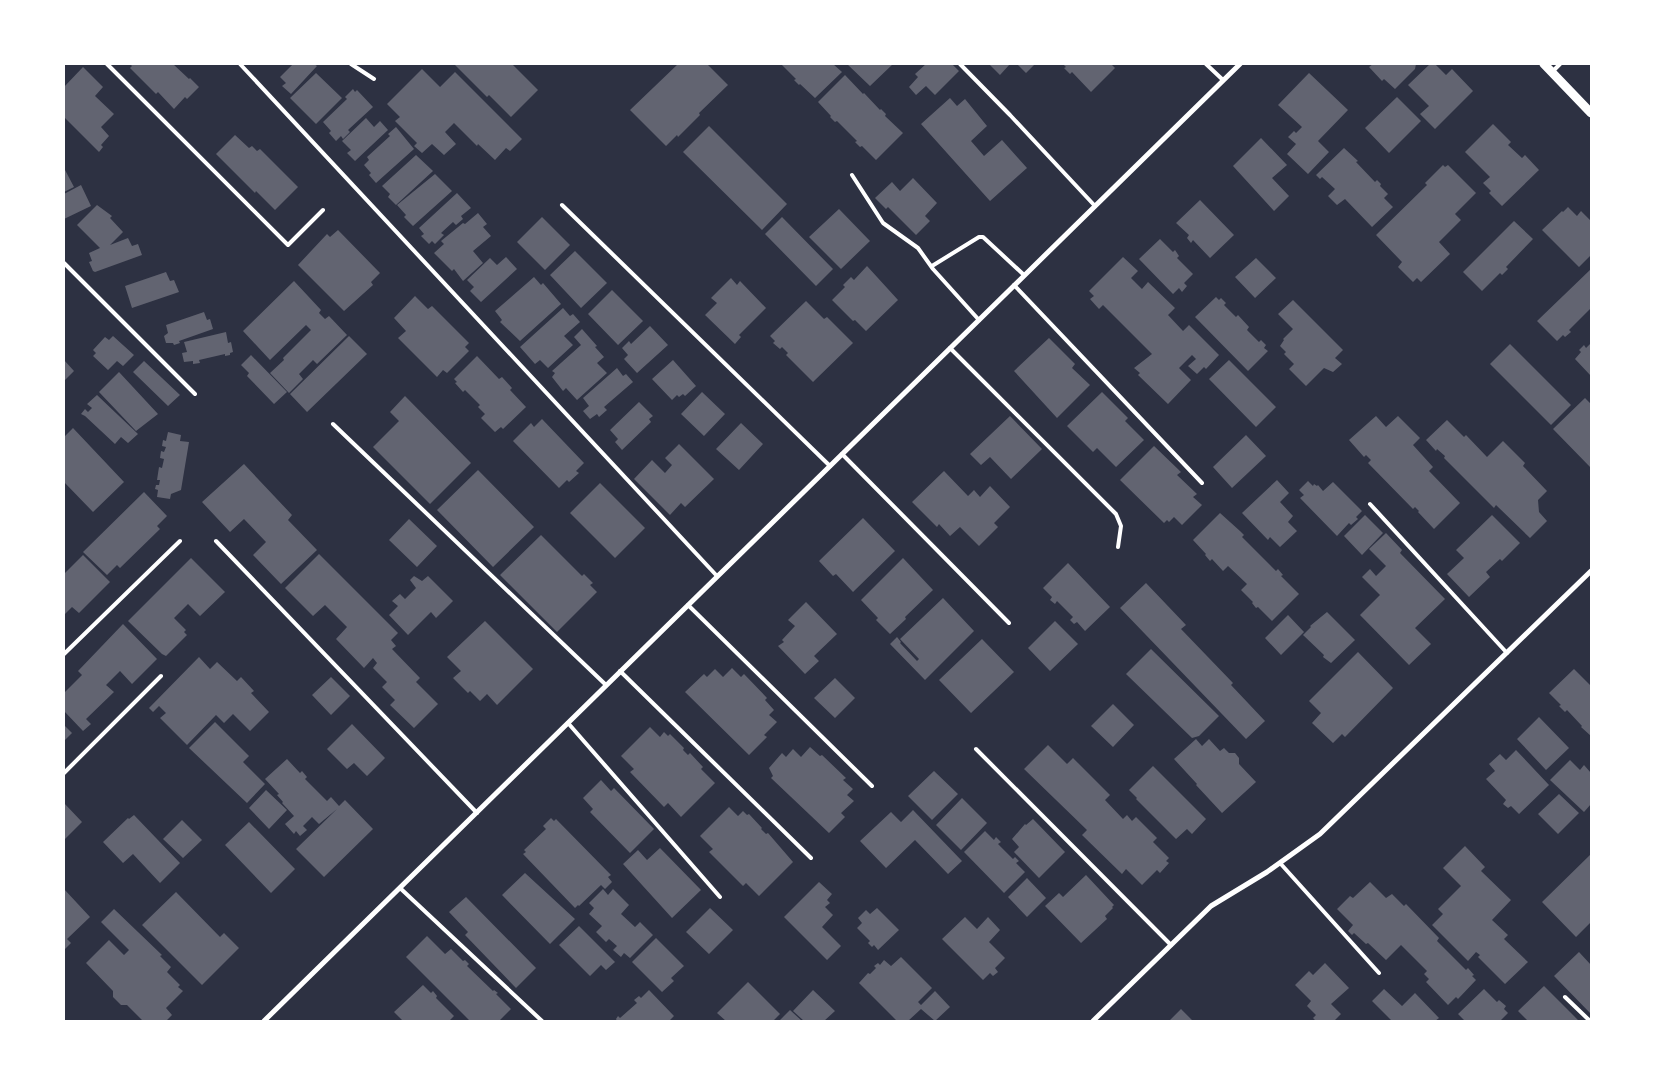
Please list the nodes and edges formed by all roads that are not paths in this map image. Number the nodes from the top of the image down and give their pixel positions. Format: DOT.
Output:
graph roads {
  1 [pos="107,64"];
  2 [pos="240,64"];
  3 [pos="351,64"];
  4 [pos="960,64"];
  5 [pos="1206,64"];
  6 [pos="1240,64"];
  7 [pos="1544,64"];
  8 [pos="1560,64"];
  9 [pos="1552,72"];
  10 [pos="374,79"];
  11 [pos="1223,80"];
  12 [pos="1591,112"];
  13 [pos="852,175"];
  14 [pos="562,205"];
  15 [pos="1094,206"];
  16 [pos="324,210"];
  17 [pos="64,263"];
  18 [pos="932,266"];
  19 [pos="1024,275"];
  20 [pos="1014,285"];
  21 [pos="978,320"];
  22 [pos="950,348"];
  23 [pos="196,394"];
  24 [pos="333,424"];
  25 [pos="842,454"];
  26 [pos="830,466"];
  27 [pos="1202,483"];
  28 [pos="1370,504"];
  29 [pos="180,541"];
  30 [pos="216,541"];
  31 [pos="1118,547"];
  32 [pos="1591,571"];
  33 [pos="717,576"];
  34 [pos="688,605"];
  35 [pos="1009,624"];
  36 [pos="1507,653"];
  37 [pos="64,654"];
  38 [pos="620,671"];
  39 [pos="161,676"];
  40 [pos="606,685"];
  41 [pos="568,723"];
  42 [pos="976,749"];
  43 [pos="64,773"];
  44 [pos="872,786"];
  45 [pos="476,813"];
  46 [pos="811,858"];
  47 [pos="1280,863"];
  48 [pos="400,888"];
  49 [pos="720,897"];
  50 [pos="1171,945"];
  51 [pos="1379,973"];
  52 [pos="1565,997"];
  53 [pos="264,1021"];
  54 [pos="542,1021"];
  55 [pos="1093,1021"];
  56 [pos="1590,1021"];
  1 -- 16 [label="lane"];
  2 -- 33 [label="lane"];
  3 -- 10 [label="lane"];
  4 -- 15 [label="lane"];
  5 -- 11 [label="lane"];
  6 -- 11 [label="street"];
  7 -- 9 [label="street"];
  8 -- 9 [label="lane"];
  9 -- 12 [label="street"];
  11 -- 15 [label="street"];
  13 -- 18 [label="lane"];
  14 -- 26 [label="lane"];
  15 -- 19 [label="street"];
  17 -- 23 [label="lane"];
  18 -- 19 [label="lane"];
  18 -- 21 [label="lane"];
  19 -- 20 [label="street"];
  20 -- 21 [label="street"];
  20 -- 27 [label="lane"];
  21 -- 22 [label="street"];
  22 -- 25 [label="street"];
  22 -- 31 [label="lane"];
  24 -- 40 [label="lane"];
  25 -- 26 [label="street"];
  25 -- 35 [label="lane"];
  26 -- 33 [label="street"];
  28 -- 36 [label="lane"];
  29 -- 37 [label="lane"];
  30 -- 45 [label="lane"];
  32 -- 36 [label="street"];
  33 -- 34 [label="street"];
  34 -- 38 [label="street"];
  34 -- 44 [label="lane"];
  36 -- 47 [label="street"];
  38 -- 40 [label="street"];
  38 -- 46 [label="lane"];
  39 -- 43 [label="lane"];
  40 -- 41 [label="street"];
  41 -- 45 [label="street"];
  41 -- 49 [label="lane"];
  42 -- 50 [label="lane"];
  45 -- 48 [label="street"];
  47 -- 50 [label="street"];
  47 -- 51 [label="lane"];
  48 -- 53 [label="street"];
  48 -- 54 [label="lane"];
  50 -- 55 [label="street"];
  52 -- 56 [label="lane"];
}
